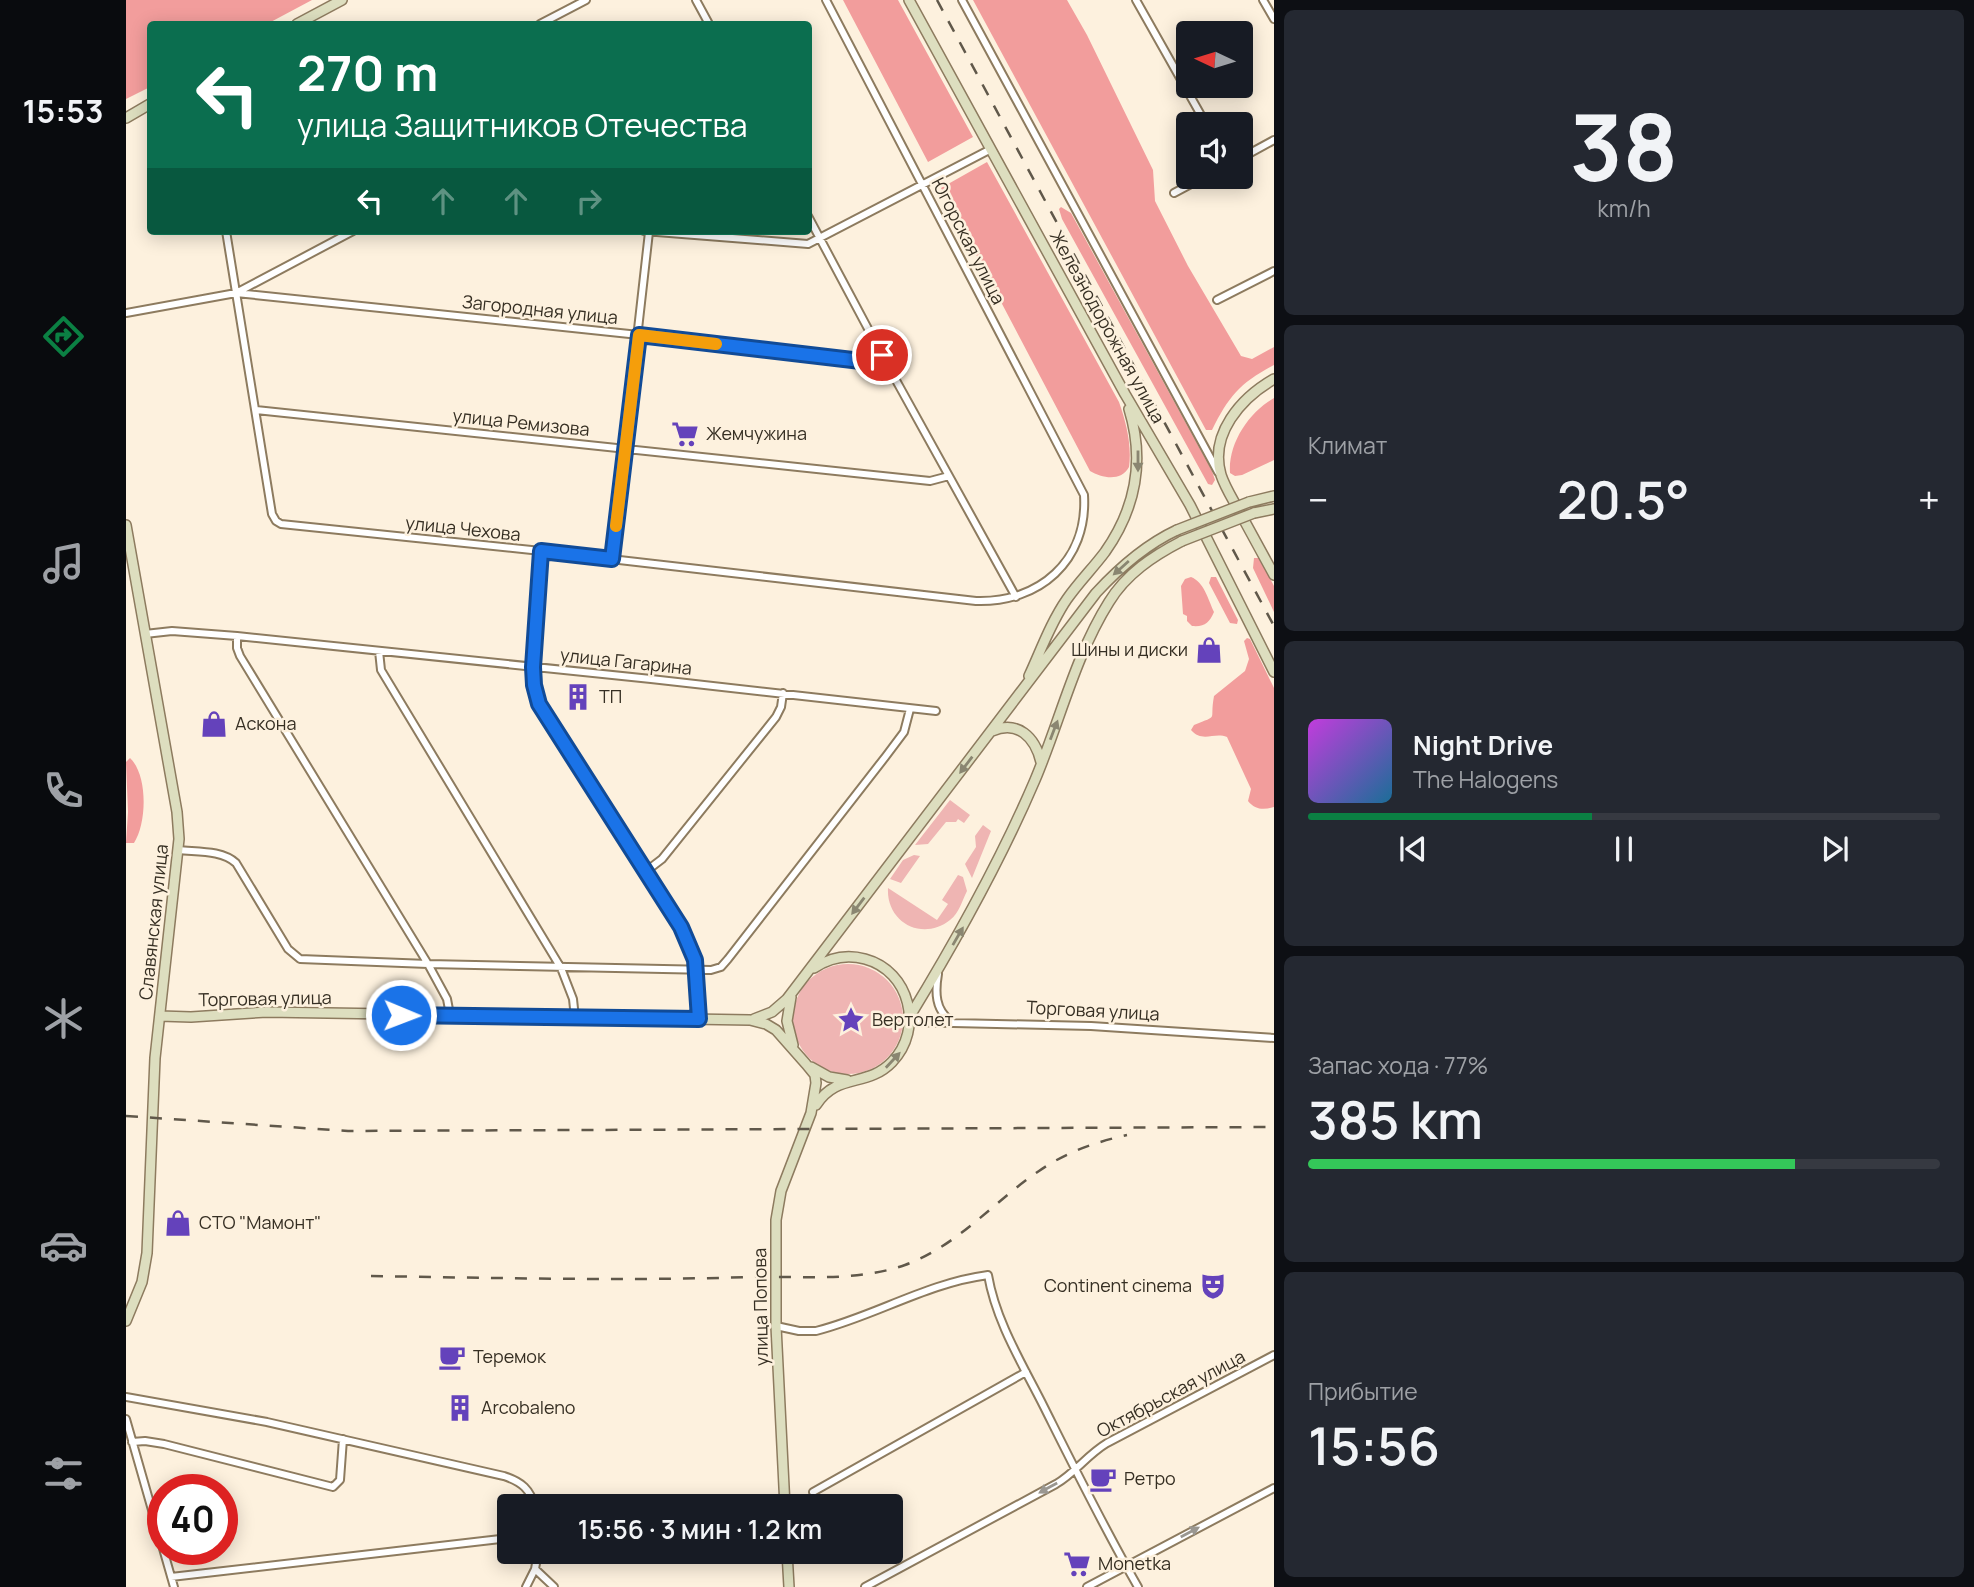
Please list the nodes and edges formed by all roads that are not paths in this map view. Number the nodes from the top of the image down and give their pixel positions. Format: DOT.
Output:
graph roads {
  1 [pos="342,0"];
  2 [pos="586,0"];
  3 [pos="696,0"];
  4 [pos="826,0"];
  5 [pos="909,0"];
  6 [pos="962,0"];
  7 [pos="1136,0"];
  8 [pos="1263,0"];
  9 [pos="1274,19"];
  10 [pos="303,21"];
  11 [pos="546,21"];
  12 [pos="707,21"];
  13 [pos="147,106"];
  14 [pos="1199,112"];
  15 [pos="126,118"];
  16 [pos="1274,140"];
  17 [pos="991,149"];
  18 [pos="1253,151"];
  19 [pos="924,185"];
  20 [pos="1180,189"];
  21 [pos="1174,192"];
  22 [pos="812,224"];
  23 [pos="227,235"];
  24 [pos="345,235"];
  25 [pos="649,235"];
  26 [pos="688,235"];
  27 [pos="820,239"];
  28 [pos="1274,271"];
  29 [pos="236,293"];
  30 [pos="1217,300"];
  31 [pos="126,313"];
  32 [pos="639,335"];
  33 [pos="882,355"];
  34 [pos="1274,379"];
  35 [pos="1125,394"];
  36 [pos="256,410"];
  37 [pos="626,448"];
  38 [pos="949,476"];
  39 [pos="1222,478"];
  40 [pos="1274,496"];
  41 [pos="1274,509"];
  42 [pos="126,525"];
  43 [pos="541,551"];
  44 [pos="612,559"];
  45 [pos="1274,575"];
  46 [pos="1020,595"];
  47 [pos="145,634"];
  48 [pos="237,636"];
  49 [pos="379,651"];
  50 [pos="533,667"];
  51 [pos="1274,672"];
  52 [pos="1022,691"];
  53 [pos="783,693"];
  54 [pos="910,709"];
  55 [pos="936,712"];
  56 [pos="992,731"];
  57 [pos="1042,764"];
  58 [pos="179,850"];
  59 [pos="645,872"];
  60 [pos="428,964"];
  61 [pos="561,968"];
  62 [pos="938,970"];
  63 [pos="697,971"];
  64 [pos="804,975"];
  65 [pos="795,989"];
  66 [pos="450,1015"];
  67 [pos="160,1016"];
  68 [pos="575,1018"];
  69 [pos="699,1019"];
  70 [pos="910,1019"];
  71 [pos="750,1020"];
  72 [pos="952,1022"];
  73 [pos="1274,1038"];
  74 [pos="797,1052"];
  75 [pos="806,1064"];
  76 [pos="855,1080"];
  77 [pos="811,1113"];
  78 [pos="126,1321"];
  79 [pos="776,1326"];
  80 [pos="1274,1354"];
  81 [pos="1026,1372"];
  82 [pos="126,1397"];
  83 [pos="126,1419"];
  84 [pos="343,1439"];
  85 [pos="132,1442"];
  86 [pos="1075,1469"];
  87 [pos="1274,1488"];
  88 [pos="813,1492"];
  89 [pos="530,1494"];
  90 [pos="784,1494"];
  91 [pos="497,1539"];
  92 [pos="536,1564"];
  93 [pos="788,1564"];
  94 [pos="1126,1566"];
  95 [pos="535,1569"];
  96 [pos="171,1577"];
  97 [pos="174,1587"];
  98 [pos="526,1587"];
  99 [pos="554,1587"];
  100 [pos="789,1587"];
  101 [pos="865,1587"];
  102 [pos="1087,1587"];
  103 [pos="1138,1587"];
  1 -- 10 [label="street"];
  2 -- 11 [label="street"];
  3 -- 12 [label="street"];
  4 -- 19 [label="street, Югорская улица"];
  5 -- 17 [label="street, Железнодорожная улица"];
  6 -- 39 [label="street"];
  7 -- 14 [label="street"];
  8 -- 9 [label="street"];
  13 -- 15 [label="street"];
  16 -- 18 [label="street"];
  17 -- 19 [label="street"];
  17 -- 35 [label="street, Железнодорожная улица"];
  19 -- 27 [label="street"];
  19 -- 46 [label="street, Югорская улица"];
  20 -- 21 [label="street"];
  22 -- 27 [label="street"];
  23 -- 29 [label="street, улица Чехова"];
  24 -- 29 [label="street"];
  25 -- 32 [label="street"];
  26 -- 27 [label="street"];
  27 -- 33 [label="street"];
  28 -- 30 [label="street"];
  29 -- 31 [label="street"];
  29 -- 32 [label="street, Загородная улица"];
  29 -- 36 [label="street, улица Чехова"];
  32 -- 33 [label="street, Загородная улица"];
  32 -- 37 [label="street"];
  33 -- 38 [label="street"];
  34 -- 39 [label="street"];
  35 -- 51 [label="street, Железнодорожная улица"];
  35 -- 52 [label="street, one-way"];
  36 -- 37 [label="street, улица Ремизова"];
  36 -- 43 [label="street, улица Чехова"];
  37 -- 38 [label="street, улица Ремизова"];
  37 -- 44 [label="street"];
  38 -- 46 [label="street"];
  39 -- 45 [label="street"];
  40 -- 52 [label="street, one-way, bridge"];
  57 -- 41 [label="street, one-way, bridge"];
  42 -- 47 [label="street, Славянская улица"];
  43 -- 44 [label="street, улица Чехова"];
  43 -- 50 [label="street"];
  44 -- 46 [label="street, улица Чехова"];
  47 -- 48 [label="street, улица Гагарина"];
  47 -- 58 [label="street, Славянская улица"];
  48 -- 49 [label="street, улица Гагарина"];
  48 -- 60 [label="street"];
  49 -- 50 [label="street, улица Гагарина"];
  49 -- 61 [label="street"];
  50 -- 53 [label="street, улица Гагарина"];
  50 -- 59 [label="street"];
  52 -- 56 [label="street"];
  53 -- 54 [label="street, улица Гагарина"];
  53 -- 59 [label="street"];
  54 -- 55 [label="street, улица Гагарина"];
  54 -- 63 [label="street"];
  56 -- 57 [label="street"];
  56 -- 64 [label="street, one-way"];
  62 -- 57 [label="street, one-way"];
  58 -- 60 [label="street"];
  58 -- 67 [label="street, Славянская улица"];
  59 -- 63 [label="street"];
  60 -- 61 [label="street"];
  60 -- 66 [label="street"];
  61 -- 63 [label="street"];
  61 -- 68 [label="street"];
  62 -- 70 [label="street"];
  62 -- 72 [label="street"];
  63 -- 69 [label="street"];
  64 -- 65 [label="street"];
  64 -- 70 [label="street"];
  65 -- 71 [label="street"];
  65 -- 74 [label="street"];
  66 -- 67 [label="street, Торговая улица"];
  66 -- 68 [label="street, Торговая улица"];
  67 -- 78 [label="street, Славянская улица"];
  68 -- 69 [label="street, Торговая улица"];
  69 -- 71 [label="street, Торговая улица"];
  70 -- 72 [label="street, Торговая улица"];
  76 -- 70 [label="street, one-way"];
  71 -- 74 [label="street"];
  72 -- 73 [label="street, Торговая улица"];
  74 -- 75 [label="street"];
  75 -- 76 [label="street"];
  75 -- 77 [label="street"];
  76 -- 77 [label="street"];
  77 -- 79 [label="street, улица Попова"];
  79 -- 81 [label="street"];
  79 -- 90 [label="street, улица Попова"];
  80 -- 86 [label="street, Октябрьская улица"];
  81 -- 86 [label="street"];
  81 -- 88 [label="street"];
  82 -- 84 [label="street"];
  83 -- 85 [label="street"];
  84 -- 85 [label="street"];
  84 -- 89 [label="street"];
  85 -- 96 [label="street"];
  86 -- 94 [label="street"];
  86 -- 101 [label="street, Октябрьская улица, one-way"];
  94 -- 87 [label="street, one-way"];
  91 -- 96 [label="street"];
  92 -- 95 [label="street"];
  93 -- 100 [label="street"];
  94 -- 102 [label="street"];
  94 -- 103 [label="street"];
  95 -- 98 [label="street"];
  95 -- 99 [label="street"];
  96 -- 97 [label="street"];
}
